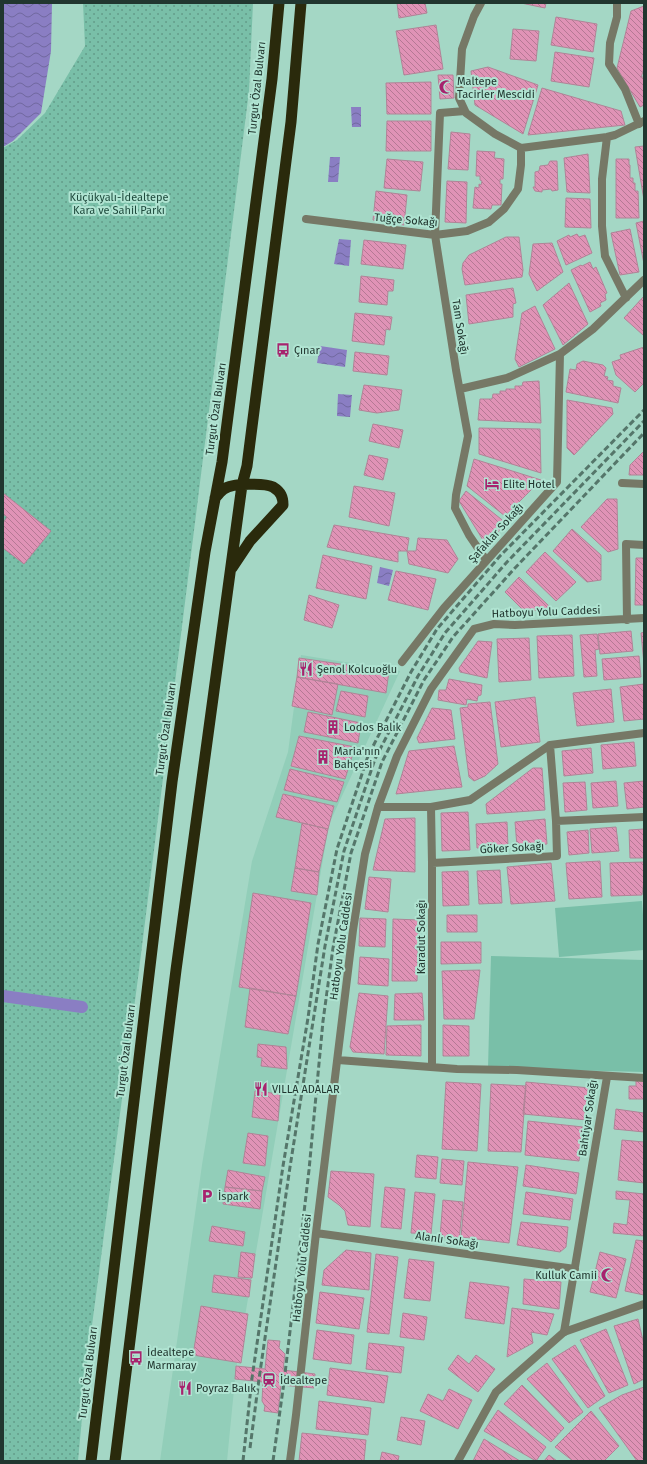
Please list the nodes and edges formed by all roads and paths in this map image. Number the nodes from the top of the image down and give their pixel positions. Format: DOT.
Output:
graph roads {
  1 [pos="279,3"];
  2 [pos="301,3"];
  3 [pos="481,3"];
  4 [pos="617,3"];
  5 [pos="465,111"];
  6 [pos="642,123"];
  7 [pos="607,137"];
  8 [pos="521,148"];
  9 [pos="306,219"];
  10 [pos="435,235"];
  11 [pos="644,280"];
  12 [pos="626,298"];
  13 [pos="560,354"];
  14 [pos="460,389"];
  15 [pos="622,483"];
  16 [pos="242,484"];
  17 [pos="644,484"];
  18 [pos="216,498"];
  19 [pos="644,545"];
  20 [pos="486,560"];
  21 [pos="230,571"];
  22 [pos="644,618"];
  23 [pos="627,620"];
  24 [pos="402,662"];
  25 [pos="644,733"];
  26 [pos="550,745"];
  27 [pos="378,807"];
  28 [pos="431,807"];
  29 [pos="644,817"];
  30 [pos="556,821"];
  31 [pos="432,863"];
  32 [pos="338,1060"];
  33 [pos="432,1066"];
  34 [pos="607,1077"];
  35 [pos="644,1078"];
  36 [pos="316,1233"];
  37 [pos="575,1269"];
  38 [pos="644,1304"];
  39 [pos="564,1332"];
  40 [pos="91,1461"];
  41 [pos="115,1461"];
  42 [pos="290,1461"];
  43 [pos="458,1461"];
  1 -- 18 [label="highway, Turgut Özal Bulvarı"];
  2 -- 16 [label="highway"];
  3 -- 5 [label="street"];
  4 -- 6 [label="street"];
  5 -- 8 [label="street"];
  5 -- 10 [label="street, Tam Sokağı"];
  6 -- 7 [label="street"];
  7 -- 8 [label="street"];
  7 -- 12 [label="street"];
  8 -- 10 [label="street, Tuğçe Sokağı"];
  9 -- 10 [label="street, Tuğçe Sokağı"];
  10 -- 14 [label="street, Tam Sokağı"];
  11 -- 12 [label="street"];
  12 -- 13 [label="street"];
  13 -- 14 [label="street"];
  13 -- 20 [label="street, Şafaklar Sokağı"];
  14 -- 20 [label="street, Tam Sokağı"];
  15 -- 17 [label="street"];
  16 -- 18 [label="highway"];
  16 -- 21 [label="highway"];
  16 -- 21 [label="highway"];
  18 -- 40 [label="highway, Turgut Özal Bulvarı"];
  19 -- 23 [label="street"];
  20 -- 24 [label="street, Şafaklar Sokağı"];
  21 -- 41 [label="highway"];
  22 -- 23 [label="street, Hatboyu Yolu Caddesi"];
  23 -- 27 [label="street, Hatboyu Yolu Caddesi"];
  25 -- 26 [label="street"];
  26 -- 28 [label="street"];
  26 -- 30 [label="street, Göker Sokağı"];
  27 -- 28 [label="street"];
  27 -- 32 [label="street, Hatboyu Yolu Caddesi"];
  28 -- 31 [label="street, Karadut Sokağı"];
  29 -- 30 [label="street"];
  30 -- 31 [label="street, Göker Sokağı"];
  31 -- 33 [label="street, Karadut Sokağı"];
  32 -- 33 [label="street, Bahtiyar Sokağı"];
  32 -- 36 [label="street, Hatboyu Yolu Caddesi"];
  33 -- 34 [label="street, Bahtiyar Sokağı"];
  34 -- 35 [label="street"];
  34 -- 37 [label="street, Bahtiyar Sokağı"];
  36 -- 37 [label="street, Alanlı Sokağı"];
  36 -- 42 [label="street, Hatboyu Yolu Caddesi"];
  37 -- 39 [label="street, Bahtiyar Sokağı"];
  38 -- 39 [label="street"];
  39 -- 43 [label="street"];
}
